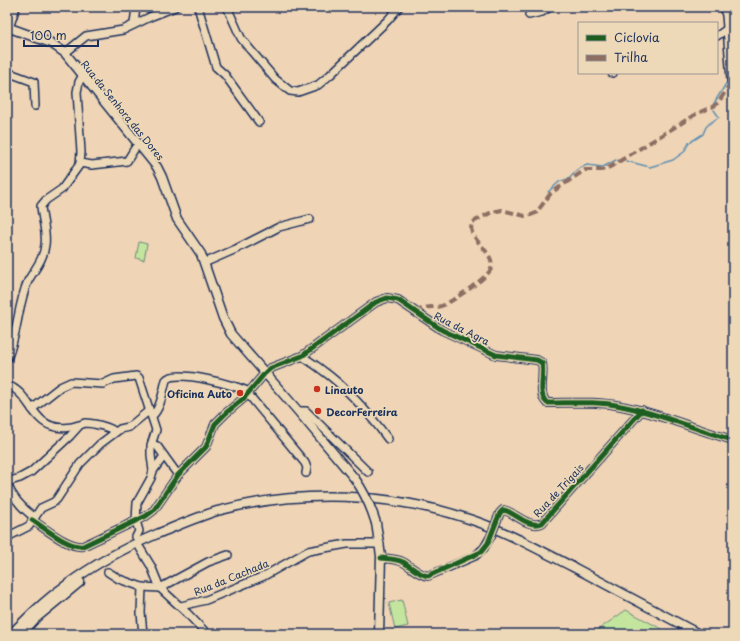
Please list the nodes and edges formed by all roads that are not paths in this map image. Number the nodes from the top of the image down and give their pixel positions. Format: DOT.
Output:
graph roads {
  1 [pos="16,7"];
  2 [pos="136,7"];
  3 [pos="174,7"];
  4 [pos="198,7"];
  5 [pos="227,7"];
  6 [pos="399,7"];
  7 [pos="550,7"];
  8 [pos="723,7"];
  9 [pos="529,15"];
  10 [pos="134,24"];
  11 [pos="8,28"];
  12 [pos="727,29"];
  13 [pos="718,35"];
  14 [pos="65,53"];
  15 [pos="7,72"];
  16 [pos="83,75"];
  17 [pos="733,86"];
  18 [pos="35,106"];
  19 [pos="260,122"];
  20 [pos="139,145"];
  21 [pos="80,162"];
  22 [pos="310,220"];
  23 [pos="204,263"];
  24 [pos="7,356"];
  25 [pos="302,356"];
  26 [pos="265,373"];
  27 [pos="7,385"];
  28 [pos="248,393"];
  29 [pos="32,408"];
  30 [pos="642,410"];
  31 [pos="298,411"];
  32 [pos="152,414"];
  33 [pos="79,426"];
  34 [pos="115,432"];
  35 [pos="388,439"];
  36 [pos="733,440"];
  37 [pos="152,444"];
  38 [pos="164,456"];
  39 [pos="153,471"];
  40 [pos="368,472"];
  41 [pos="306,473"];
  42 [pos="178,475"];
  43 [pos="7,483"];
  44 [pos="33,519"];
  45 [pos="136,521"];
  46 [pos="7,537"];
  47 [pos="136,537"];
  48 [pos="149,538"];
  49 [pos="380,544"];
  50 [pos="140,548"];
  51 [pos="228,555"];
  52 [pos="381,558"];
  53 [pos="108,572"];
  54 [pos="142,587"];
  55 [pos="160,588"];
  56 [pos="181,606"];
  57 [pos="11,634"];
  58 [pos="21,634"];
  59 [pos="143,634"];
  60 [pos="207,634"];
  61 [pos="379,634"];
  62 [pos="699,634"];
  1 -- 11 [label="street"];
  2 -- 10 [label="street"];
  3 -- 10 [label="street"];
  4 -- 19 [label="street"];
  5 -- 6 [label="street"];
  7 -- 9 [label="street"];
  8 -- 12 [label="street"];
  10 -- 14 [label="street"];
  11 -- 14 [label="main road, Rua da Senhora das Dores"];
  12 -- 13 [label="street"];
  12 -- 17 [label="street"];
  14 -- 16 [label="main road, Rua da Senhora das Dores"];
  15 -- 18 [label="street"];
  16 -- 20 [label="main road, Rua da Senhora das Dores"];
  16 -- 21 [label="street"];
  20 -- 21 [label="street"];
  20 -- 23 [label="main road, Rua da Senhora das Dores"];
  21 -- 24 [label="street"];
  22 -- 23 [label="street"];
  23 -- 26 [label="main road, Rua da Senhora das Dores"];
  25 -- 26 [label="street, Rua da Agra"];
  25 -- 30 [label="street, Rua da Agra"];
  25 -- 35 [label="street"];
  26 -- 28 [label="street"];
  26 -- 31 [label="main road, Rua da Senhora das Dores"];
  27 -- 29 [label="street"];
  28 -- 32 [label="street"];
  28 -- 41 [label="street"];
  28 -- 42 [label="street"];
  29 -- 32 [label="street"];
  29 -- 33 [label="street"];
  30 -- 36 [label="street"];
  30 -- 52 [label="street, Rua de Trigais, bridge"];
  31 -- 40 [label="street"];
  31 -- 49 [label="main road, Rua da Senhora das Dores, bridge"];
  32 -- 34 [label="street"];
  32 -- 37 [label="street"];
  33 -- 34 [label="street"];
  33 -- 43 [label="street"];
  34 -- 44 [label="street"];
  37 -- 38 [label="street"];
  37 -- 39 [label="street"];
  38 -- 39 [label="street"];
  38 -- 42 [label="street"];
  39 -- 45 [label="street"];
  42 -- 45 [label="street"];
  43 -- 44 [label="street"];
  44 -- 45 [label="street"];
  44 -- 46 [label="street"];
  45 -- 47 [label="street"];
  48 -- 57 [label="main road"];
  48 -- 58 [label="main road"];
  48 -- 62 [label="main road"];
  49 -- 52 [label="main road, Rua da Senhora das Dores"];
  49 -- 56 [label="street, Rua da Cachada"];
  50 -- 55 [label="street"];
  51 -- 55 [label="street"];
  52 -- 61 [label="main road, Rua da Senhora das Dores"];
  53 -- 54 [label="street"];
  54 -- 55 [label="street"];
  54 -- 59 [label="street"];
  55 -- 56 [label="street"];
  56 -- 60 [label="street"];
}
